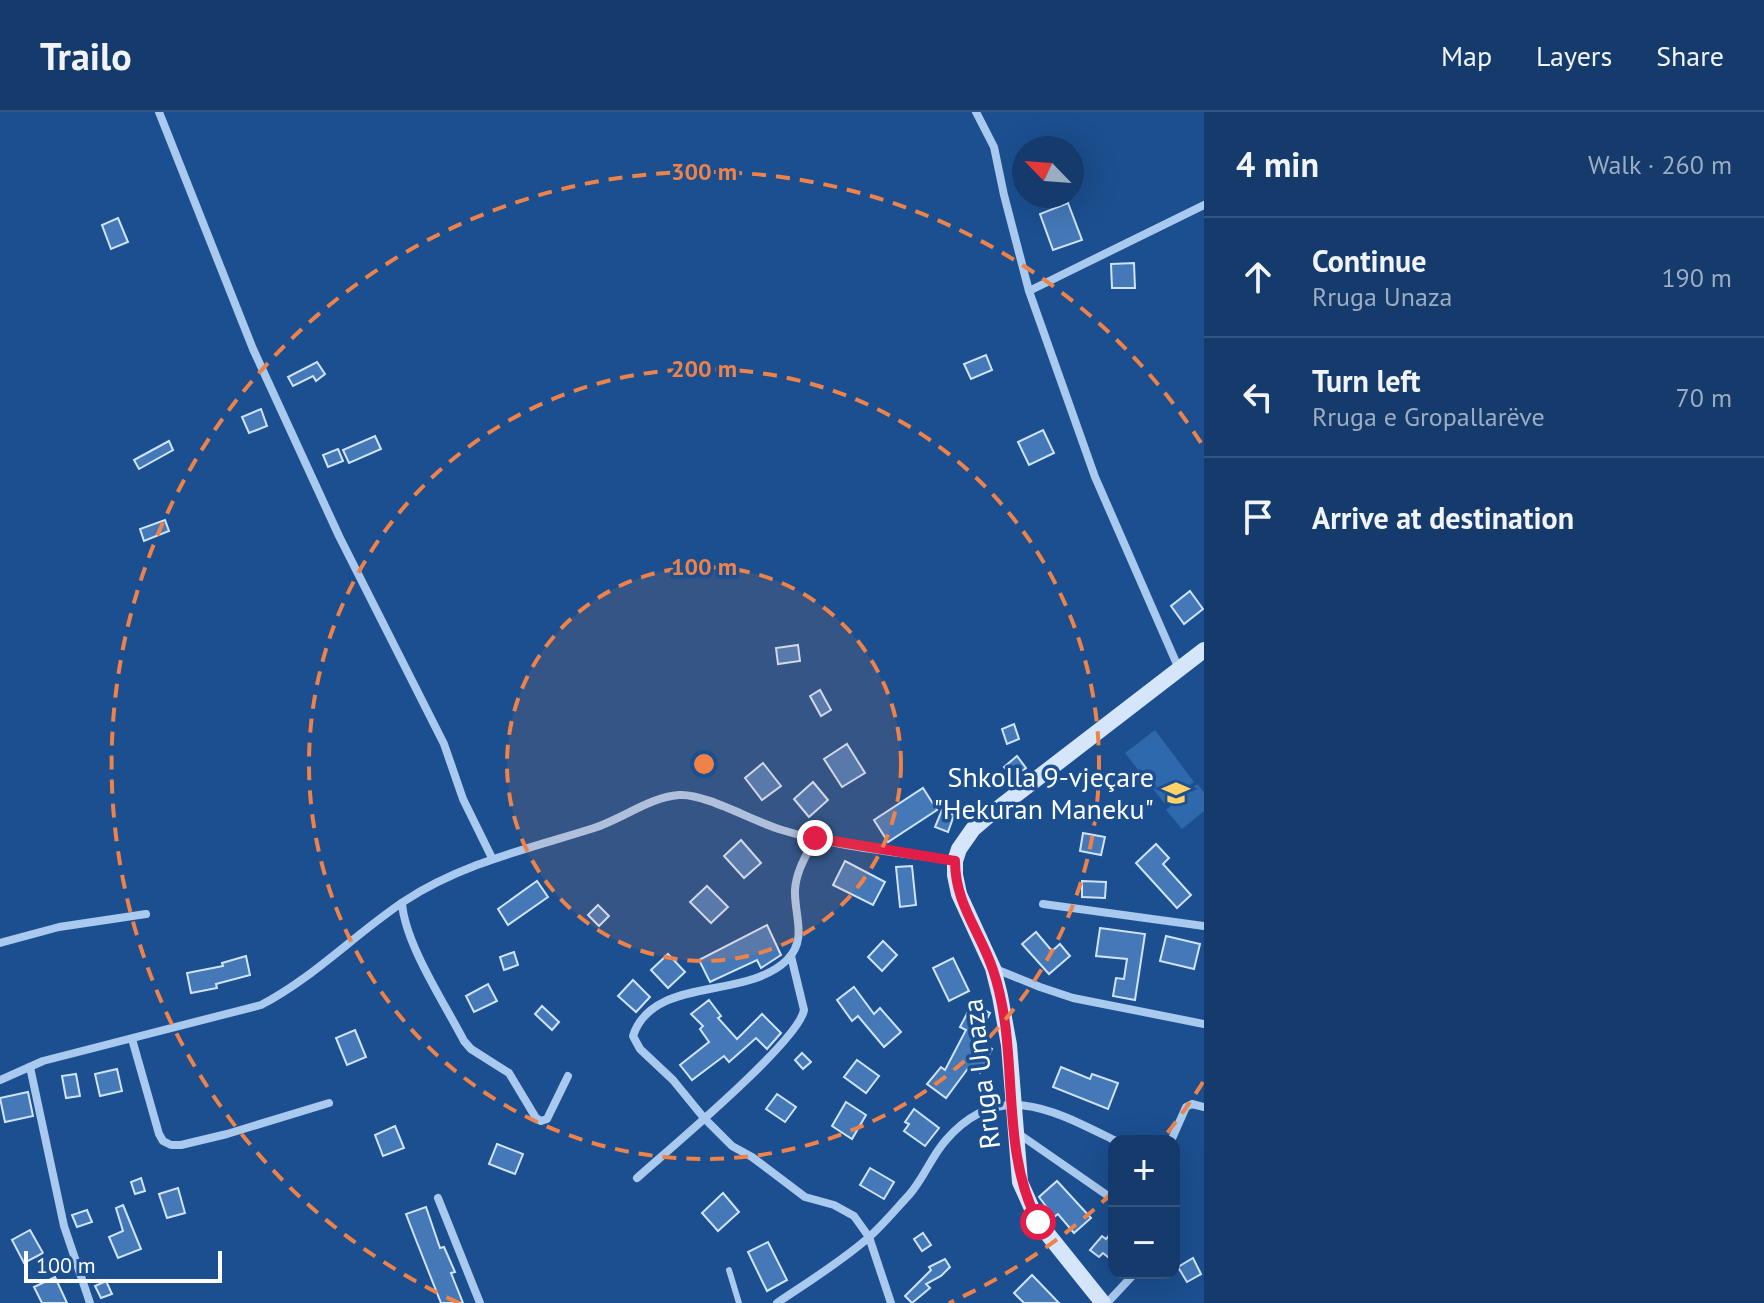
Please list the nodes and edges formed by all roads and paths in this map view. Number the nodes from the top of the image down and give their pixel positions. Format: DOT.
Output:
graph roads {
  1 [pos="159,112"];
  2 [pos="976,112"];
  3 [pos="1204,205"];
  4 [pos="1029,291"];
  5 [pos="1204,650"];
  6 [pos="1179,669"];
  7 [pos="815,838"];
  8 [pos="492,858"];
  9 [pos="955,861"];
  10 [pos="402,903"];
  11 [pos="1043,904"];
  12 [pos="146,914"];
  13 [pos="1204,926"];
  14 [pos="0,943"];
  15 [pos="791,956"];
  16 [pos="993,968"];
  17 [pos="1204,1024"];
  18 [pos="132,1039"];
  19 [pos="30,1067"];
  20 [pos="568,1076"];
  21 [pos="0,1080"];
  22 [pos="329,1103"];
  23 [pos="1013,1104"];
  24 [pos="1204,1107"];
  25 [pos="704,1118"];
  26 [pos="1015,1131"];
  27 [pos="1174,1135"];
  28 [pos="1108,1137"];
  29 [pos="637,1178"];
  30 [pos="1108,1196"];
  31 [pos="438,1198"];
  32 [pos="869,1237"];
  33 [pos="729,1270"];
  34 [pos="1129,1279"];
  35 [pos="90,1303"];
  36 [pos="480,1303"];
  37 [pos="739,1303"];
  38 [pos="777,1303"];
  39 [pos="891,1303"];
  40 [pos="1105,1303"];
  1 -- 8 [label="street"];
  2 -- 4 [label="street"];
  3 -- 4 [label="street"];
  4 -- 6 [label="street"];
  5 -- 6 [label="main road"];
  6 -- 9 [label="main road"];
  7 -- 8 [label="street"];
  7 -- 9 [label="street"];
  7 -- 15 [label="street"];
  8 -- 10 [label="street"];
  9 -- 16 [label="main road, Rruga Unaza"];
  10 -- 18 [label="street"];
  10 -- 20 [label="street"];
  11 -- 13 [label="street"];
  12 -- 14 [label="street"];
  15 -- 25 [label="street"];
  15 -- 25 [label="street"];
  16 -- 17 [label="street"];
  16 -- 23 [label="main road, Rruga Unaza"];
  18 -- 19 [label="street"];
  18 -- 22 [label="street"];
  19 -- 21 [label="street"];
  19 -- 35 [label="street"];
  23 -- 26 [label="main road, Rruga Unaza"];
  23 -- 28 [label="street"];
  23 -- 32 [label="street"];
  24 -- 27 [label="street"];
  25 -- 29 [label="street"];
  25 -- 32 [label="street"];
  26 -- 30 [label="street"];
  26 -- 40 [label="main road, Rruga Unaza"];
  31 -- 36 [label="street"];
  32 -- 38 [label="street"];
  32 -- 39 [label="street"];
  33 -- 37 [label="lane"];
  34 -- 40 [label="street"];
}
